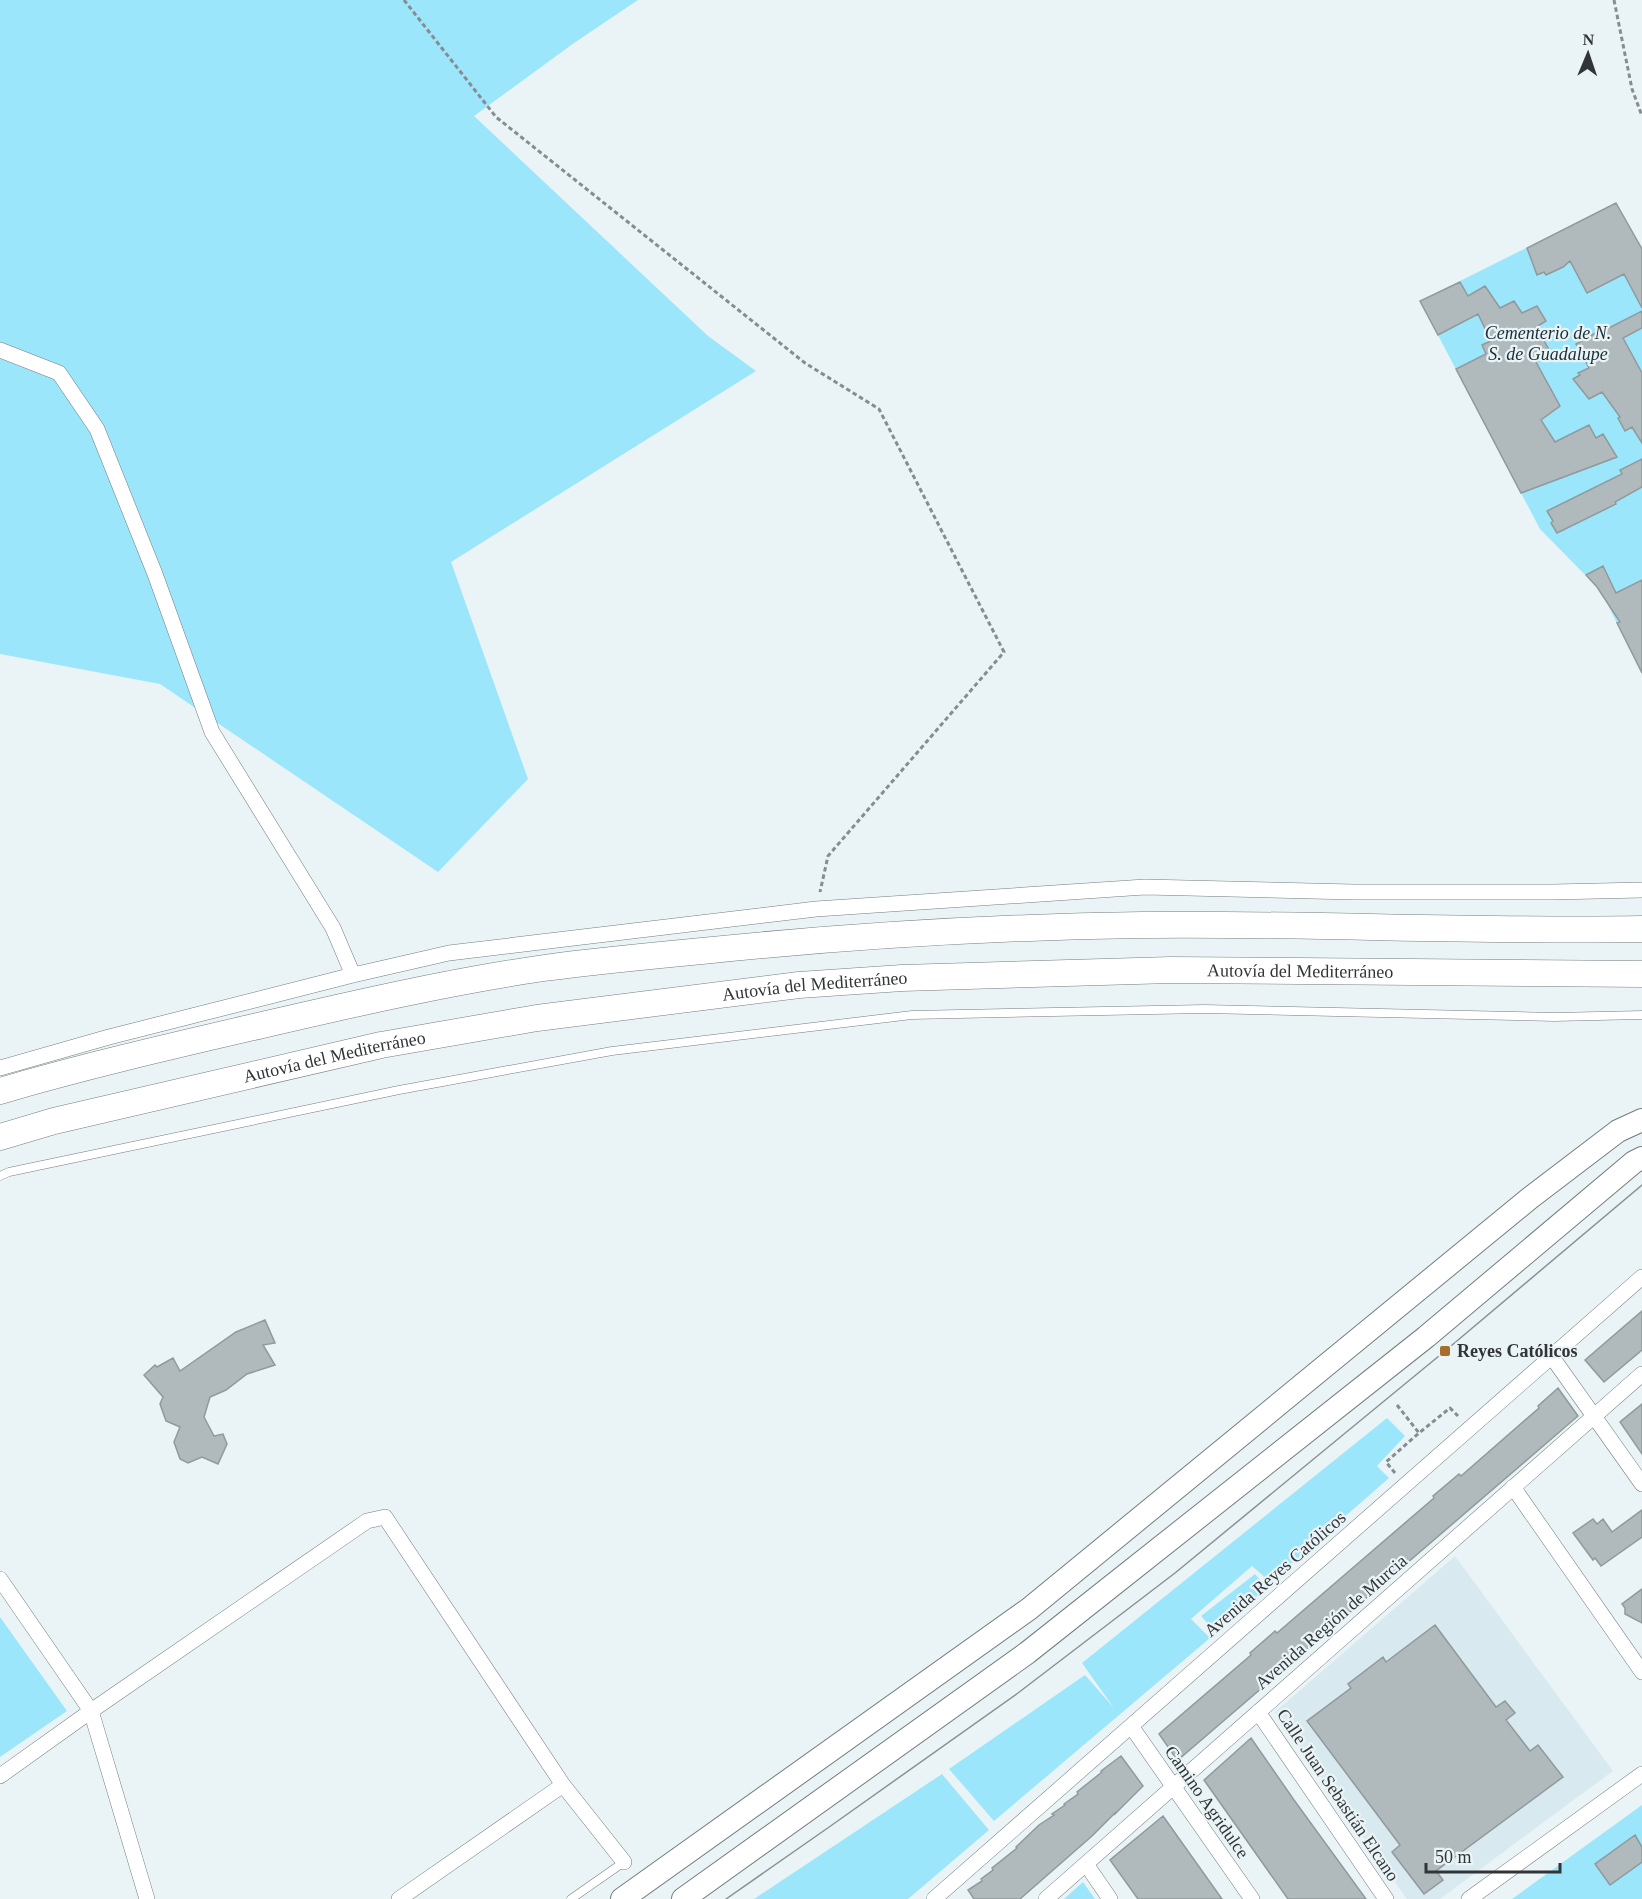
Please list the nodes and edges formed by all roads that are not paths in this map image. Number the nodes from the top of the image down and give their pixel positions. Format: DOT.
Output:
graph roads {
  1 [pos="0,350"];
  2 [pos="1642,890"];
  3 [pos="1642,929"];
  4 [pos="1642,974"];
  5 [pos="353,975"];
  6 [pos="1642,1015"];
  7 [pos="0,1068"];
  8 [pos="0,1091"];
  9 [pos="1642,1120"];
  10 [pos="0,1137"];
  11 [pos="1642,1158"];
  12 [pos="0,1176"];
  13 [pos="1642,1277"];
  14 [pos="1552,1357"];
  15 [pos="1642,1374"];
  16 [pos="1594,1416"];
  17 [pos="1642,1484"];
  18 [pos="1513,1488"];
  19 [pos="0,1579"];
  20 [pos="1642,1672"];
  21 [pos="91,1711"];
  22 [pos="1258,1713"];
  23 [pos="1131,1726"];
  24 [pos="1642,1774"];
  25 [pos="0,1776"];
  26 [pos="564,1785"];
  27 [pos="1173,1787"];
  28 [pos="624,1862"];
  29 [pos="1086,1864"];
  30 [pos="147,1899"];
  31 [pos="399,1899"];
  32 [pos="571,1899"];
  33 [pos="622,1899"];
  34 [pos="683,1899"];
  35 [pos="934,1899"];
  36 [pos="1046,1899"];
  37 [pos="1110,1899"];
  38 [pos="1252,1899"];
  39 [pos="1386,1899"];
  40 [pos="1469,1899"];
  1 -- 5 [label="street"];
  2 -- 5 [label="street"];
  3 -- 8 [label="highway"];
  4 -- 10 [label="highway, Autovía del Mediterráneo"];
  5 -- 7 [label="street"];
  6 -- 12 [label="lane"];
  9 -- 33 [label="main road"];
  11 -- 34 [label="main road"];
  13 -- 14 [label="street, Avenida Reyes Católicos"];
  14 -- 16 [label="street"];
  14 -- 23 [label="street, Avenida Reyes Católicos"];
  15 -- 16 [label="street, Avenida Región de Murcia"];
  16 -- 17 [label="street"];
  16 -- 18 [label="street, Avenida Región de Murcia"];
  18 -- 20 [label="street"];
  18 -- 22 [label="street, Avenida Región de Murcia"];
  19 -- 21 [label="street"];
  21 -- 25 [label="street"];
  21 -- 26 [label="street"];
  21 -- 30 [label="street"];
  22 -- 27 [label="street, Avenida Región de Murcia"];
  22 -- 39 [label="street, Calle Juan Sebastián Elcano"];
  23 -- 27 [label="street, Camino Agridulce"];
  23 -- 35 [label="street, Avenida Reyes Católicos"];
  24 -- 40 [label="street"];
  26 -- 28 [label="street"];
  26 -- 31 [label="street"];
  27 -- 29 [label="street, Avenida Región de Murcia"];
  27 -- 38 [label="street, Camino Agridulce"];
  28 -- 32 [label="lane"];
  29 -- 36 [label="street, Avenida Región de Murcia"];
  29 -- 37 [label="street"];
}
